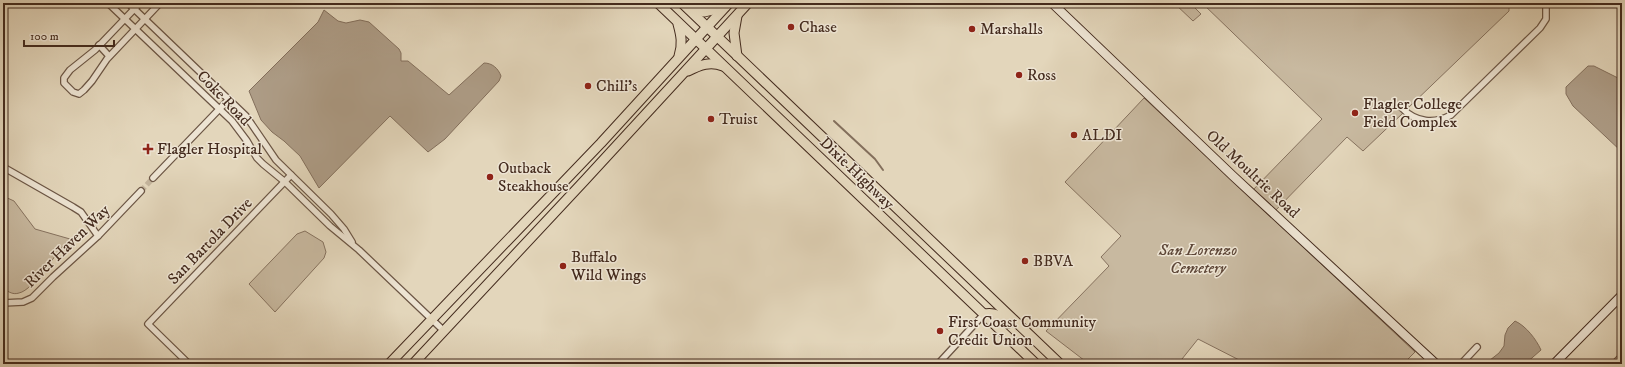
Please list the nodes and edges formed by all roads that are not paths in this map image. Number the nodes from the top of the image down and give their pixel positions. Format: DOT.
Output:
graph roads {
  1 [pos="108,3"];
  2 [pos="128,3"];
  3 [pos="140,3"];
  4 [pos="160,3"];
  5 [pos="658,3"];
  6 [pos="748,3"];
  7 [pos="1052,3"];
  8 [pos="1546,3"];
  9 [pos="684,4"];
  10 [pos="728,5"];
  11 [pos="135,9"];
  12 [pos="740,11"];
  13 [pos="125,19"];
  14 [pos="145,19"];
  15 [pos="677,22"];
  16 [pos="707,27"];
  17 [pos="135,29"];
  18 [pos="717,37"];
  19 [pos="696,40"];
  20 [pos="99,45"];
  21 [pos="706,49"];
  22 [pos="109,56"];
  23 [pos="737,56"];
  24 [pos="678,58"];
  25 [pos="726,68"];
  26 [pos="682,75"];
  27 [pos="229,100"];
  28 [pos="1402,108"];
  29 [pos="219,109"];
  30 [pos="601,143"];
  31 [pos="3,167"];
  32 [pos="291,175"];
  33 [pos="153,178"];
  34 [pos="586,180"];
  35 [pos="285,182"];
  36 [pos="141,191"];
  37 [pos="896,231"];
  38 [pos="98,236"];
  39 [pos="354,246"];
  40 [pos="983,291"];
  41 [pos="1622,295"];
  42 [pos="3,303"];
  43 [pos="990,303"];
  44 [pos="984,314"];
  45 [pos="432,319"];
  46 [pos="444,331"];
  47 [pos="1013,342"];
  48 [pos="1477,347"];
  49 [pos="1622,356"];
  50 [pos="189,364"];
  51 [pos="389,364"];
  52 [pos="413,364"];
  53 [pos="938,364"];
  54 [pos="1036,364"];
  55 [pos="1043,364"];
  56 [pos="1059,364"];
  57 [pos="1436,364"];
  58 [pos="1461,364"];
  59 [pos="1554,364"];
  60 [pos="1614,364"];
  1 -- 13 [label="street, Coke Road"];
  2 -- 11 [label="street, Coke Road"];
  3 -- 11 [label="street"];
  4 -- 14 [label="street"];
  5 -- 15 [label="main road, Dixie Highway"];
  6 -- 12 [label="main road"];
  7 -- 57 [label="main road, Old Moultrie Road"];
  8 -- 28 [label="street"];
  9 -- 10 [label="main road"];
  9 -- 16 [label="main road, Dixie Highway"];
  10 -- 16 [label="main road"];
  11 -- 13 [label="street"];
  11 -- 14 [label="street, Coke Road"];
  12 -- 18 [label="main road"];
  12 -- 23 [label="main road"];
  13 -- 17 [label="street, Coke Road"];
  13 -- 20 [label="street"];
  14 -- 17 [label="street"];
  14 -- 27 [label="street, Coke Road"];
  15 -- 19 [label="main road, Dixie Highway"];
  15 -- 24 [label="main road"];
  16 -- 18 [label="main road, Dixie Highway"];
  16 -- 19 [label="main road"];
  17 -- 22 [label="street"];
  17 -- 29 [label="street, Coke Road"];
  18 -- 21 [label="main road"];
  18 -- 23 [label="main road, Dixie Highway"];
  19 -- 21 [label="main road, Dixie Highway"];
  19 -- 24 [label="main road"];
  20 -- 22 [label="street"];
  20 -- 22 [label="street"];
  21 -- 25 [label="main road, Dixie Highway"];
  21 -- 26 [label="main road"];
  23 -- 40 [label="main road, Dixie Highway"];
  24 -- 30 [label="main road"];
  25 -- 26 [label="main road"];
  25 -- 37 [label="main road, Dixie Highway"];
  26 -- 34 [label="main road"];
  27 -- 29 [label="street"];
  27 -- 32 [label="street, Coke Road"];
  29 -- 33 [label="street"];
  29 -- 35 [label="street, Coke Road"];
  30 -- 34 [label="main road"];
  30 -- 45 [label="main road"];
  31 -- 38 [label="street"];
  32 -- 35 [label="street, San Bartola Drive"];
  32 -- 39 [label="street, Coke Road"];
  34 -- 46 [label="main road"];
  35 -- 39 [label="street, Coke Road"];
  35 -- 50 [label="street, San Bartola Drive"];
  36 -- 38 [label="street, River Haven Way"];
  37 -- 43 [label="main road"];
  37 -- 44 [label="main road, Dixie Highway"];
  38 -- 42 [label="street, River Haven Way"];
  39 -- 45 [label="street, Coke Road"];
  40 -- 43 [label="main road"];
  40 -- 56 [label="main road, Dixie Highway"];
  41 -- 59 [label="main road"];
  43 -- 44 [label="main road"];
  44 -- 47 [label="main road, Dixie Highway"];
  44 -- 53 [label="street"];
  44 -- 56 [label="main road"];
  45 -- 46 [label="street, Coke Road"];
  45 -- 51 [label="main road"];
  46 -- 52 [label="main road"];
  47 -- 54 [label="main road, Dixie Highway"];
  47 -- 55 [label="main road"];
  48 -- 58 [label="street"];
  49 -- 60 [label="street"];
}
